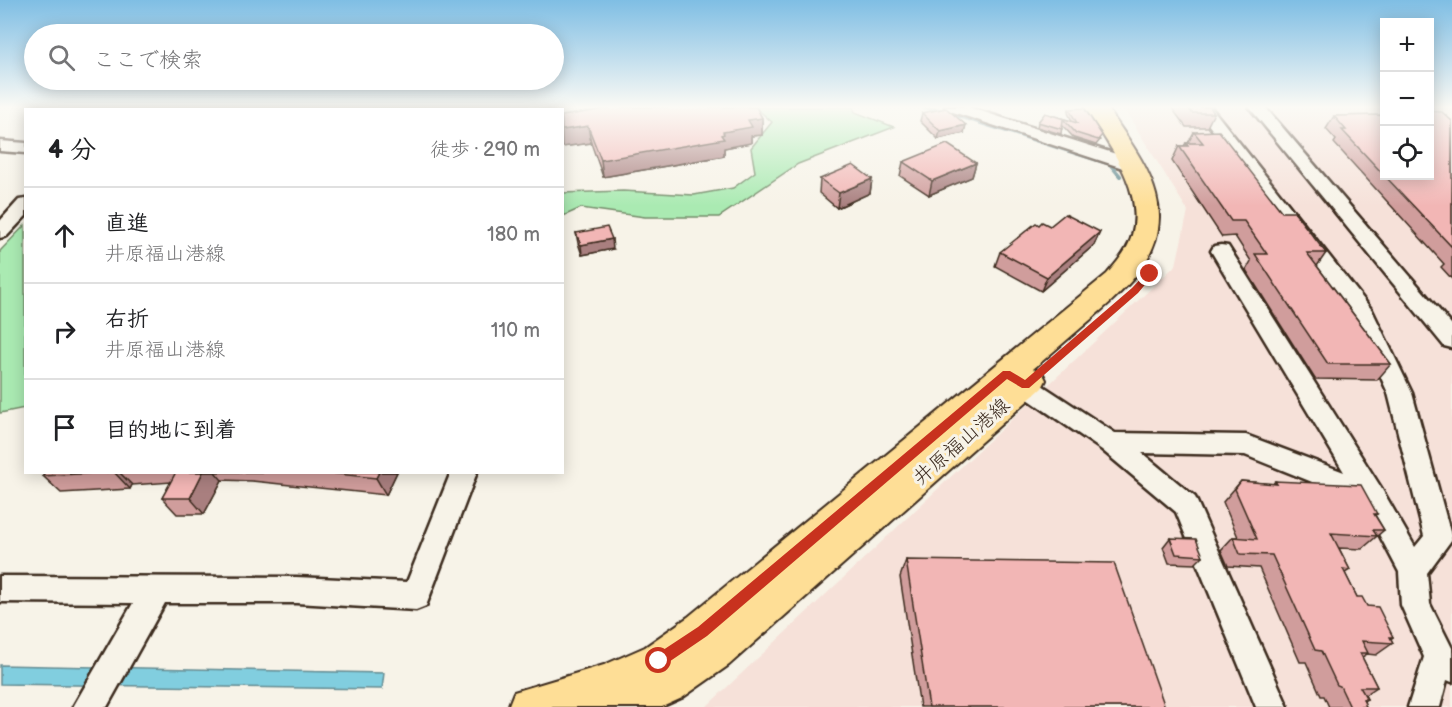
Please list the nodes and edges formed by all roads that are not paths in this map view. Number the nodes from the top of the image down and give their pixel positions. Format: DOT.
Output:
graph roads {
  1 [pos="1054,140"];
  2 [pos="1115,140"];
  3 [pos="1128,140"];
  4 [pos="1229,140"];
  5 [pos="1285,140"];
  6 [pos="0,146"];
  7 [pos="24,148"];
  8 [pos="1129,164"];
  9 [pos="24,206"];
  10 [pos="0,232"];
  11 [pos="1221,251"];
  12 [pos="1452,340"];
  13 [pos="1016,380"];
  14 [pos="1111,443"];
  15 [pos="463,474"];
  16 [pos="1371,494"];
  17 [pos="1413,570"];
  18 [pos="0,589"];
  19 [pos="157,589"];
  20 [pos="1446,662"];
  21 [pos="89,707"];
  22 [pos="529,707"];
  23 [pos="616,707"];
  24 [pos="1272,707"];
  25 [pos="1424,707"];
  1 -- 8 [label="street"];
  2 -- 8 [label="main road, 井原福山港線"];
  3 -- 13 [label="main road, 井原福山港線"];
  4 -- 17 [label="street"];
  5 -- 12 [label="street"];
  6 -- 7 [label="street"];
  8 -- 13 [label="main road, 井原福山港線"];
  9 -- 10 [label="street"];
  11 -- 16 [label="street"];
  13 -- 14 [label="street"];
  13 -- 22 [label="main road, 井原福山港線"];
  13 -- 23 [label="main road, 井原福山港線"];
  14 -- 16 [label="street"];
  14 -- 24 [label="street"];
  15 -- 19 [label="street"];
  16 -- 17 [label="street"];
  17 -- 20 [label="street"];
  18 -- 19 [label="street"];
  19 -- 21 [label="street"];
  20 -- 25 [label="street"];
}
